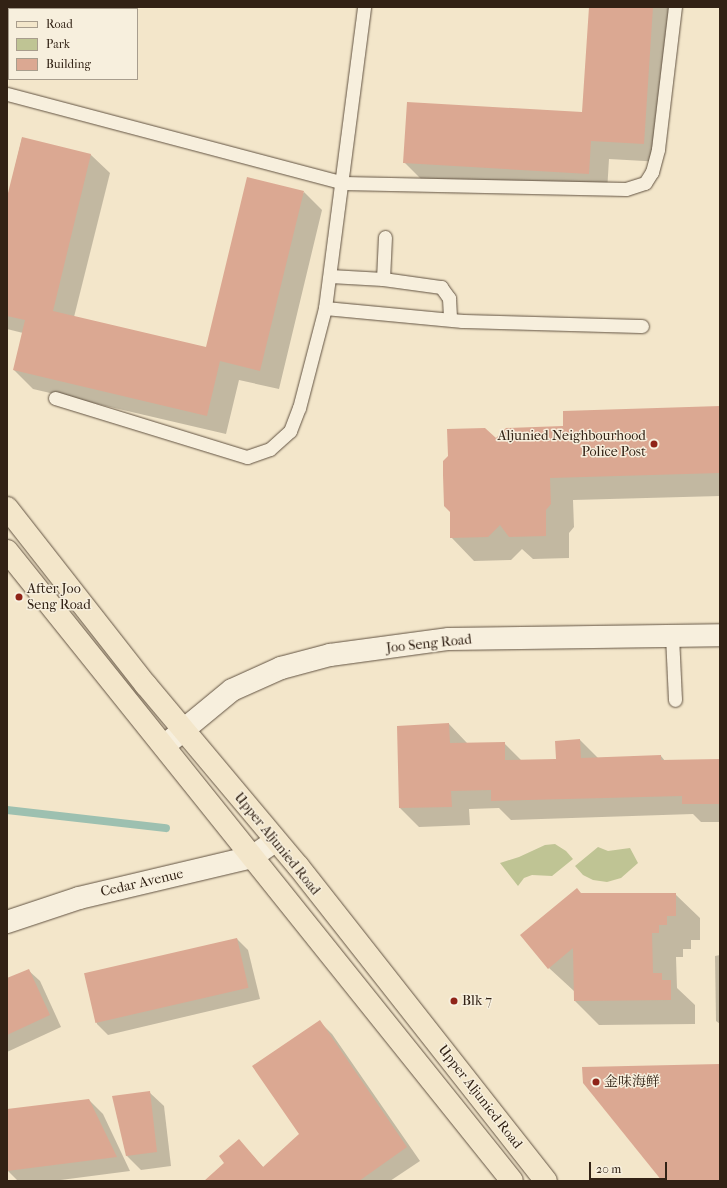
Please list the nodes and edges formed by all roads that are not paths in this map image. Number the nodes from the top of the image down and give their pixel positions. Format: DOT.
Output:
graph roads {
  1 [pos="364,7"];
  2 [pos="675,7"];
  3 [pos="7,94"];
  4 [pos="343,183"];
  5 [pos="385,237"];
  6 [pos="330,276"];
  7 [pos="383,279"];
  8 [pos="326,308"];
  9 [pos="450,319"];
  10 [pos="642,326"];
  11 [pos="55,398"];
  12 [pos="7,508"];
  13 [pos="7,551"];
  14 [pos="720,635"];
  15 [pos="672,636"];
  16 [pos="675,700"];
  17 [pos="184,729"];
  18 [pos="164,746"];
  19 [pos="275,841"];
  20 [pos="252,857"];
  21 [pos="7,922"];
  22 [pos="512,1181"];
  23 [pos="546,1181"];
  1 -- 4 [label="lane"];
  2 -- 4 [label="lane"];
  3 -- 4 [label="lane"];
  4 -- 6 [label="lane"];
  5 -- 7 [label="lane"];
  6 -- 7 [label="lane"];
  6 -- 8 [label="lane"];
  7 -- 9 [label="lane"];
  8 -- 9 [label="lane"];
  8 -- 11 [label="lane"];
  9 -- 10 [label="lane"];
  12 -- 17 [label="main road, Upper Aljunied Road"];
  13 -- 18 [label="main road, Upper Aljunied Road"];
  14 -- 15 [label="street, Joo Seng Road"];
  15 -- 16 [label="lane"];
  15 -- 17 [label="street, Joo Seng Road"];
  17 -- 18 [label="street, Joo Seng Road"];
  17 -- 19 [label="main road, Upper Aljunied Road"];
  18 -- 20 [label="main road, Upper Aljunied Road"];
  19 -- 20 [label="street, Cedar Avenue"];
  19 -- 23 [label="main road, Upper Aljunied Road"];
  20 -- 21 [label="street, Cedar Avenue"];
  20 -- 22 [label="main road, Upper Aljunied Road"];
}
